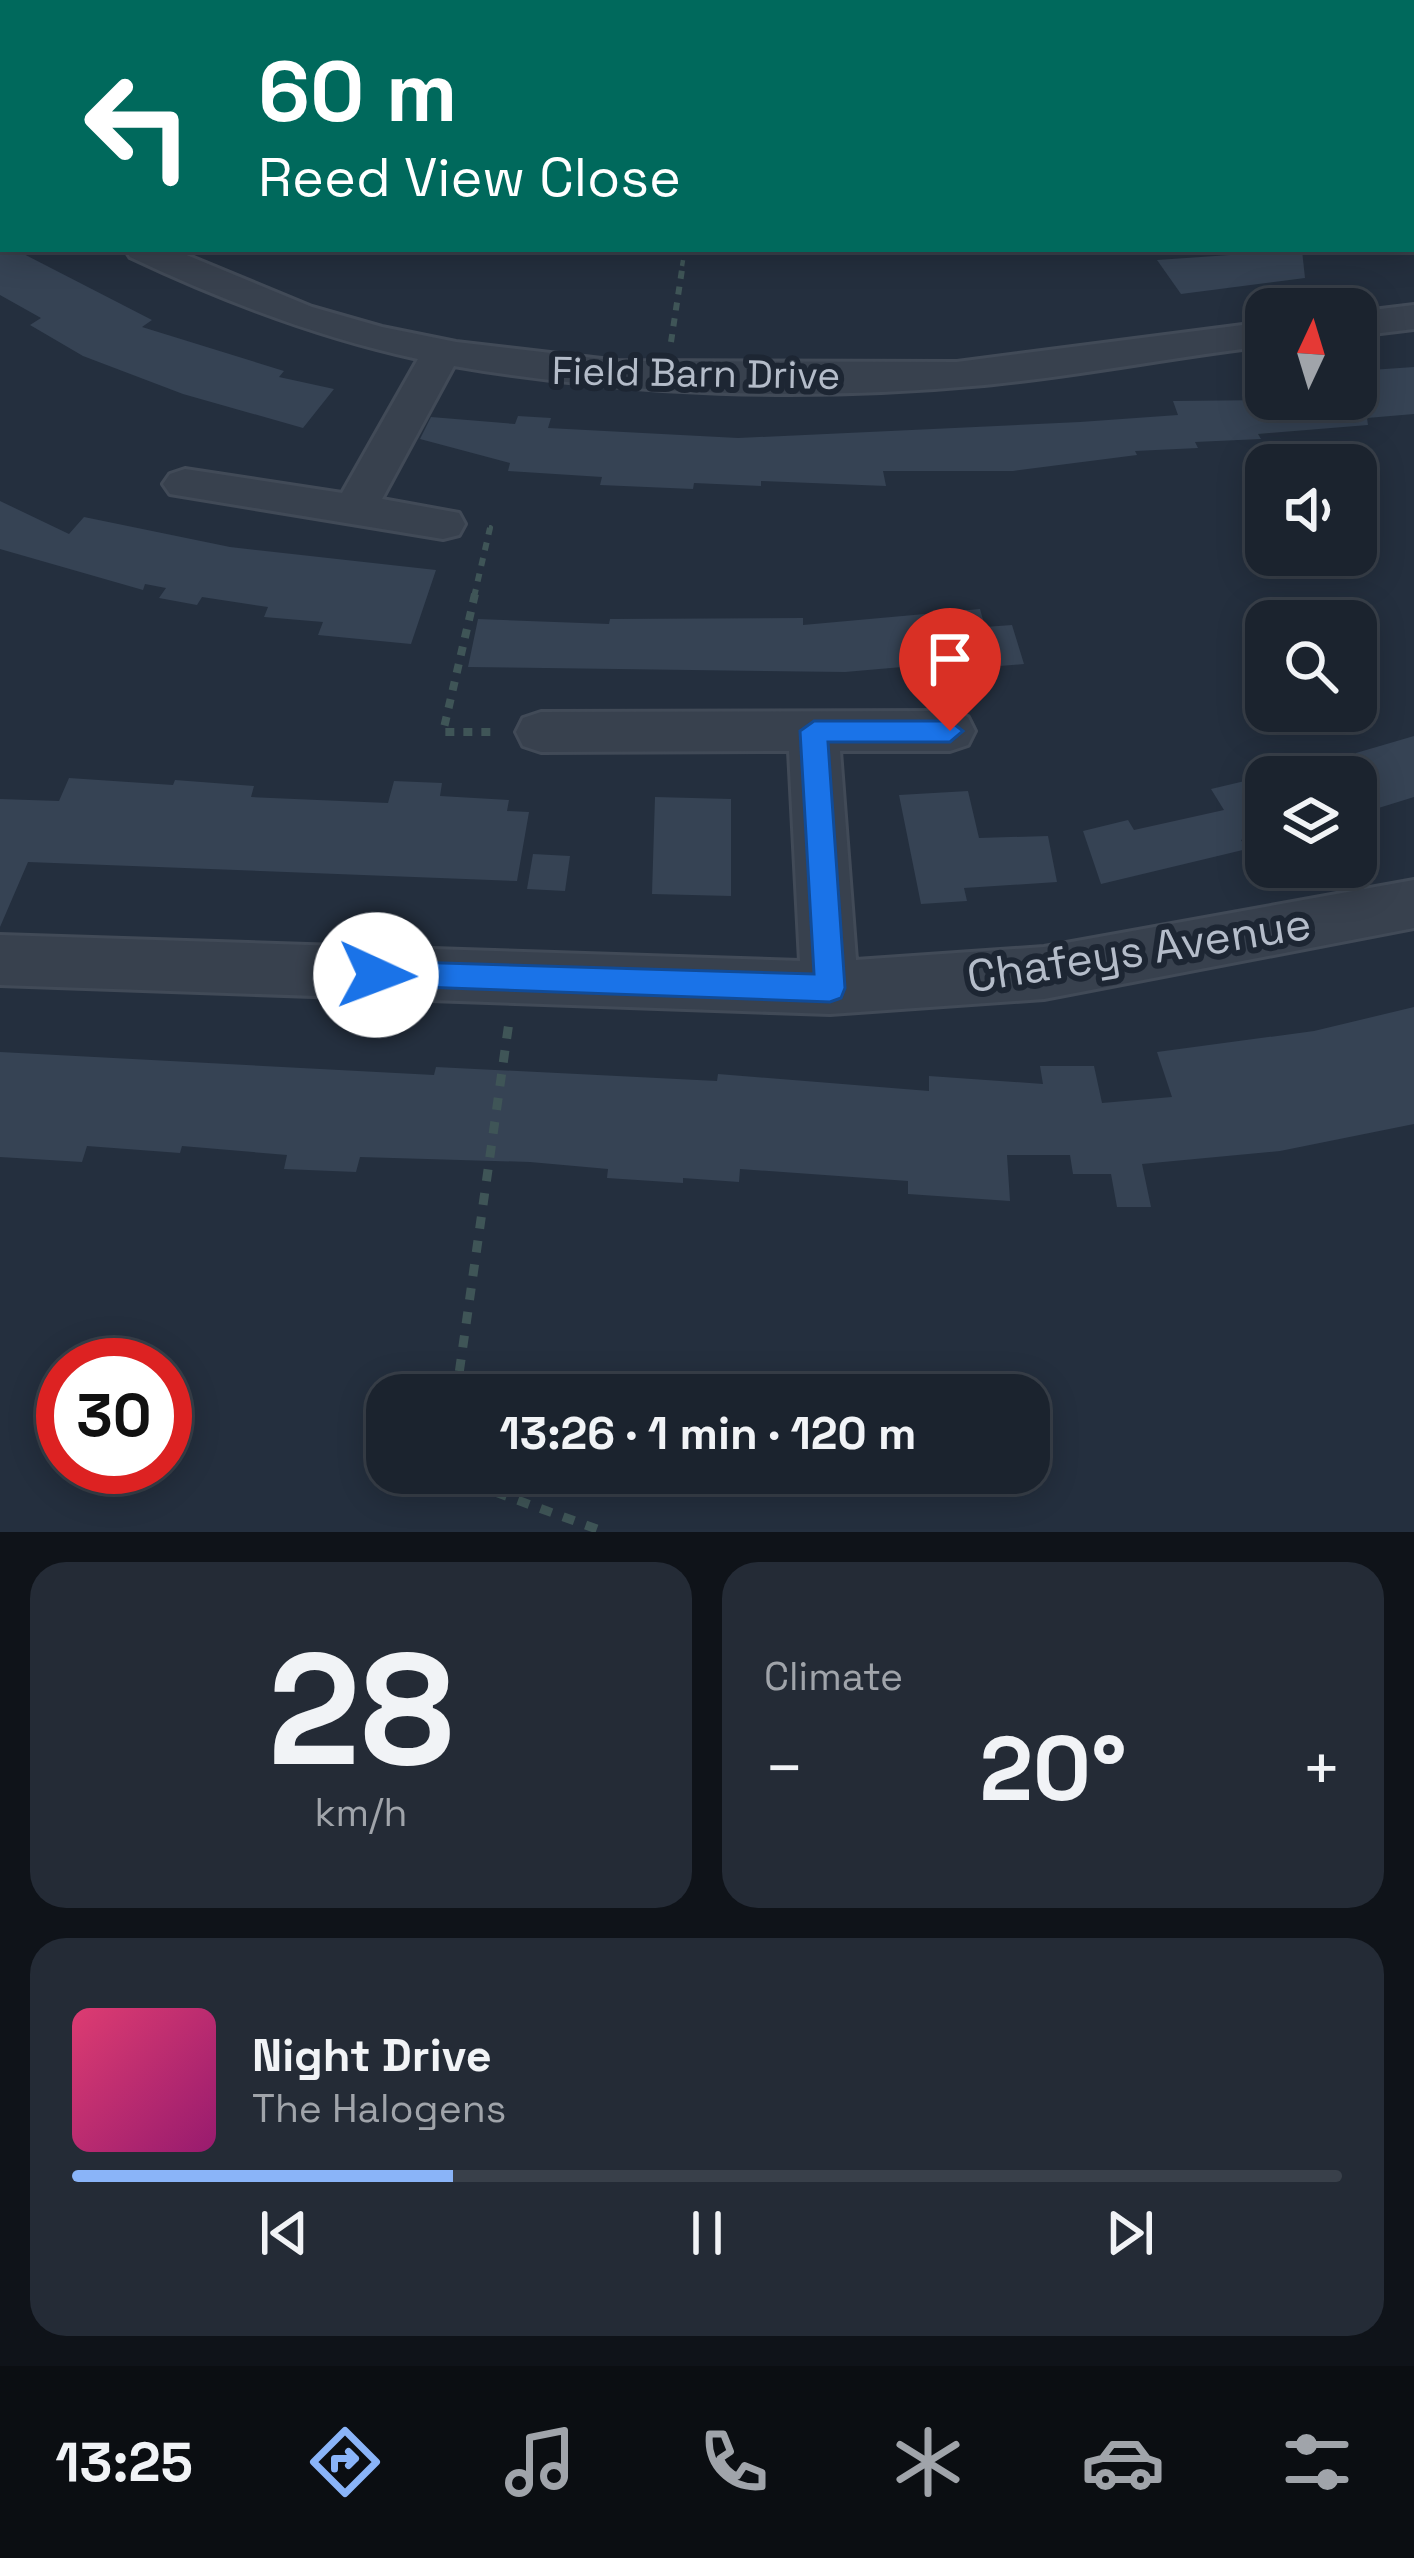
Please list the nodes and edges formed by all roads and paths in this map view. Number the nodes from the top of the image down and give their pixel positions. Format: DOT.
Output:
graph roads {
  1 [pos="149,252"];
  2 [pos="685,252"];
  3 [pos="1414,317"];
  4 [pos="1377,321"];
  5 [pos="1245,337"];
  6 [pos="440,355"];
  7 [pos="665,379"];
  8 [pos="184,484"];
  9 [pos="354,510"];
  10 [pos="443,524"];
  11 [pos="490,528"];
  12 [pos="541,731"];
  13 [pos="814,731"];
  14 [pos="950,731"];
  15 [pos="1414,904"];
  16 [pos="0,960"];
  17 [pos="515,980"];
  18 [pos="830,988"];
  19 [pos="459,1374"];
  20 [pos="500,1494"];
  21 [pos="605,1532"];
  1 -- 6 [label="street, Field Barn Drive"];
  2 -- 7 [label="path"];
  3 -- 4 [label="street"];
  5 -- 7 [label="street, Field Barn Drive"];
  6 -- 7 [label="street, Field Barn Drive"];
  6 -- 9 [label="street"];
  8 -- 9 [label="street"];
  9 -- 10 [label="street"];
  11 -- 12 [label="path"];
  12 -- 13 [label="street"];
  13 -- 14 [label="street"];
  13 -- 18 [label="street"];
  15 -- 18 [label="street, Chafeys Avenue"];
  16 -- 17 [label="street, Chafeys Avenue"];
  17 -- 18 [label="street, Chafeys Avenue"];
  17 -- 19 [label="path"];
  20 -- 21 [label="path"];
}
